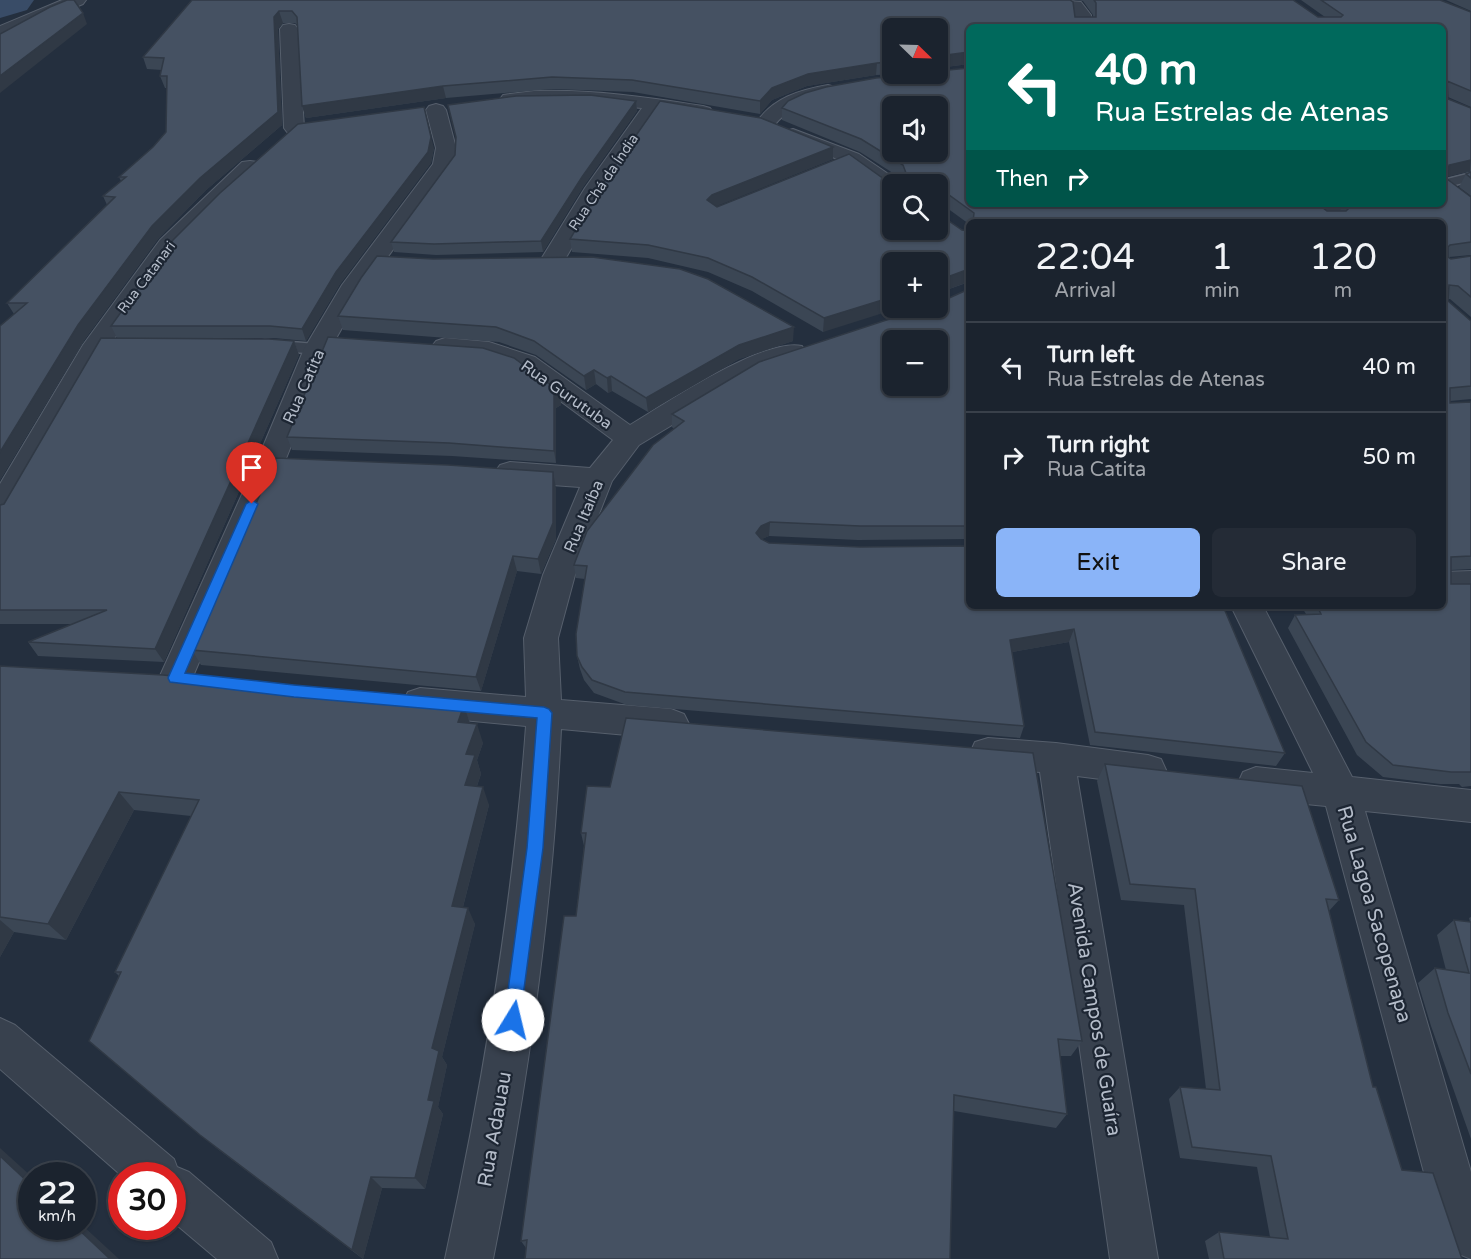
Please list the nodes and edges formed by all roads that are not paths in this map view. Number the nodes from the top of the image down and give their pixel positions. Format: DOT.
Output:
graph roads {
  1 [pos="77,0"];
  2 [pos="1067,0"];
  3 [pos="1083,24"];
  4 [pos="289,29"];
  5 [pos="0,33"];
  6 [pos="849,87"];
  7 [pos="490,102"];
  8 [pos="654,104"];
  9 [pos="436,110"];
  10 [pos="721,116"];
  11 [pos="743,119"];
  12 [pos="766,123"];
  13 [pos="852,158"];
  14 [pos="832,166"];
  15 [pos="1471,177"];
  16 [pos="882,178"];
  17 [pos="1446,184"];
  18 [pos="1446,187"];
  19 [pos="1460,198"];
  20 [pos="1306,207"];
  21 [pos="1354,207"];
  22 [pos="1325,218"];
  23 [pos="373,260"];
  24 [pos="404,262"];
  25 [pos="552,262"];
  26 [pos="807,336"];
  27 [pos="330,343"];
  28 [pos="416,344"];
  29 [pos="250,345"];
  30 [pos="629,438"];
  31 [pos="271,461"];
  32 [pos="303,462"];
  33 [pos="487,470"];
  34 [pos="598,478"];
  35 [pos="0,509"];
  36 [pos="1471,583"];
  37 [pos="1446,584"];
  38 [pos="1249,609"];
  39 [pos="141,677"];
  40 [pos="176,678"];
  41 [pos="211,682"];
  42 [pos="386,699"];
  43 [pos="544,713"];
  44 [pos="700,727"];
  45 [pos="962,751"];
  46 [pos="1056,758"];
  47 [pos="1178,774"];
  48 [pos="1224,779"];
  49 [pos="1341,792"];
  50 [pos="1471,806"];
  51 [pos="0,1040"];
  52 [pos="142,1162"];
  53 [pos="186,1201"];
  54 [pos="1471,1235"];
  55 [pos="254,1259"];
  56 [pos="470,1259"];
  57 [pos="1134,1259"];
  1 -- 5 [label="street"];
  2 -- 3 [label="street"];
  4 -- 35 [label="street, Rua Catanari"];
  6 -- 12 [label="street"];
  7 -- 8 [label="street"];
  8 -- 10 [label="street"];
  8 -- 25 [label="street, Rua Chá da Índia"];
  9 -- 23 [label="street, Rua Catita"];
  11 -- 12 [label="street"];
  12 -- 13 [label="street"];
  13 -- 14 [label="lane"];
  13 -- 16 [label="street"];
  15 -- 17 [label="lane"];
  18 -- 19 [label="lane"];
  20 -- 22 [label="lane"];
  21 -- 22 [label="lane"];
  23 -- 24 [label="street"];
  23 -- 27 [label="street, Rua Catita"];
  26 -- 30 [label="street, Rua Itaíba"];
  27 -- 29 [label="lane"];
  27 -- 31 [label="street, Rua Catita"];
  28 -- 30 [label="street, Rua Gurutuba"];
  30 -- 34 [label="street, Rua Itaíba"];
  31 -- 32 [label="street"];
  31 -- 40 [label="street, Rua Catita"];
  33 -- 34 [label="street"];
  34 -- 43 [label="street, Rua Itaíba"];
  36 -- 37 [label="street"];
  38 -- 49 [label="street, Rua Lagoa Sacopenapa"];
  39 -- 40 [label="street"];
  40 -- 41 [label="street"];
  42 -- 43 [label="street"];
  43 -- 44 [label="street"];
  43 -- 56 [label="street, Rua Adauau"];
  45 -- 46 [label="street"];
  46 -- 47 [label="street"];
  46 -- 57 [label="street, Avenida Campos de Guaíra"];
  48 -- 49 [label="street"];
  49 -- 50 [label="street"];
  49 -- 54 [label="street, Rua Lagoa Sacopenapa"];
  51 -- 52 [label="street"];
  53 -- 55 [label="street"];
}
